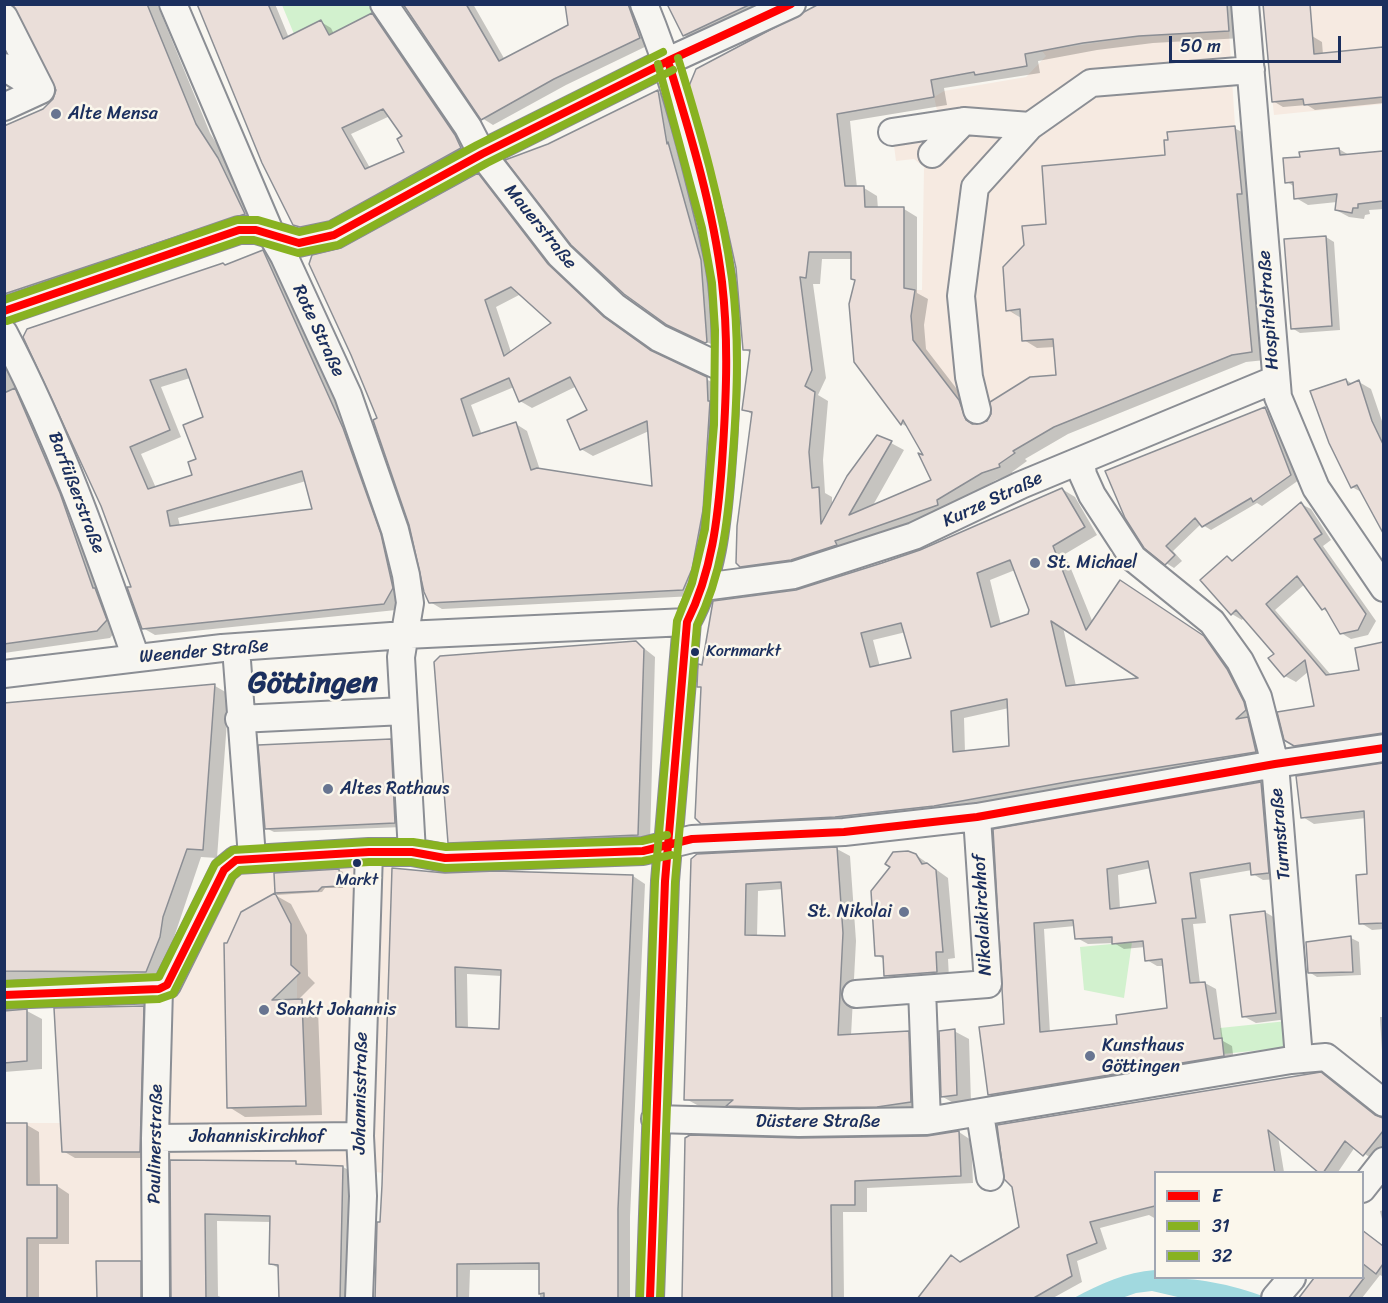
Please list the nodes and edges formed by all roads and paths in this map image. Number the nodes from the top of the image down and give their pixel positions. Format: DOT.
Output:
graph roads {
  1 [pos="173,4"];
  2 [pos="384,4"];
  3 [pos="644,4"];
  4 [pos="792,4"];
  5 [pos="1245,4"];
  6 [pos="4,17"];
  7 [pos="668,61"];
  8 [pos="4,67"];
  9 [pos="1251,70"];
  10 [pos="41,90"];
  11 [pos="4,107"];
  12 [pos="964,121"];
  13 [pos="1030,126"];
  14 [pos="892,132"];
  15 [pos="482,154"];
  16 [pos="932,154"];
  17 [pos="271,234"];
  18 [pos="4,310"];
  19 [pos="4,333"];
  20 [pos="725,369"];
  21 [pos="1274,380"];
  22 [pos="977,410"];
  23 [pos="1082,461"];
  24 [pos="702,587"];
  25 [pos="1383,588"];
  26 [pos="687,622"];
  27 [pos="405,635"];
  28 [pos="236,648"];
  29 [pos="136,658"];
  30 [pos="4,674"];
  31 [pos="404,711"];
  32 [pos="239,719"];
  33 [pos="1383,748"];
  34 [pos="1275,764"];
  35 [pos="977,817"];
  36 [pos="669,845"];
  37 [pos="369,852"];
  38 [pos="412,852"];
  39 [pos="252,857"];
  40 [pos="152,989"];
  41 [pos="922,989"];
  42 [pos="856,994"];
  43 [pos="4,995"];
  44 [pos="1299,1058"];
  45 [pos="1383,1103"];
  46 [pos="980,1114"];
  47 [pos="655,1119"];
  48 [pos="927,1121"];
  49 [pos="360,1136"];
  50 [pos="154,1138"];
  51 [pos="1383,1161"];
  52 [pos="990,1177"];
  53 [pos="1364,1186"];
  54 [pos="156,1299"];
  55 [pos="359,1299"];
  56 [pos="650,1299"];
  1 -- 17 [label="street, Rote Straße"];
  2 -- 15 [label="street, Mauerstraße"];
  3 -- 7 [label="street"];
  4 -- 7 [label="street"];
  5 -- 9 [label="street, Hospitalstraße"];
  6 -- 10 [label="street"];
  7 -- 15 [label="street"];
  7 -- 20 [label="street"];
  8 -- 10 [label="street"];
  9 -- 13 [label="street"];
  9 -- 21 [label="street, Hospitalstraße"];
  10 -- 11 [label="street"];
  12 -- 13 [label="street"];
  12 -- 14 [label="street"];
  12 -- 16 [label="street"];
  13 -- 22 [label="street"];
  15 -- 17 [label="street"];
  15 -- 20 [label="street, Mauerstraße"];
  17 -- 18 [label="street"];
  17 -- 27 [label="street, Rote Straße"];
  19 -- 29 [label="street, Barfüßerstraße"];
  20 -- 24 [label="street"];
  21 -- 23 [label="street, Kurze Straße"];
  21 -- 25 [label="street, Hospitalstraße"];
  23 -- 24 [label="street, Kurze Straße"];
  23 -- 34 [label="street, Turmstraße"];
  24 -- 26 [label="street"];
  26 -- 27 [label="street"];
  26 -- 36 [label="street"];
  27 -- 28 [label="street, Weender Straße"];
  27 -- 31 [label="street"];
  28 -- 29 [label="street, Weender Straße"];
  28 -- 32 [label="street"];
  29 -- 30 [label="street, Weender Straße"];
  31 -- 32 [label="street"];
  31 -- 38 [label="street"];
  32 -- 39 [label="street"];
  33 -- 34 [label="street"];
  34 -- 35 [label="street"];
  34 -- 44 [label="street, Turmstraße"];
  35 -- 36 [label="street"];
  35 -- 41 [label="street, Nikolaikirchhof"];
  36 -- 38 [label="street"];
  36 -- 47 [label="street"];
  37 -- 38 [label="street"];
  37 -- 39 [label="street"];
  37 -- 49 [label="street, Johannisstraße"];
  39 -- 40 [label="street"];
  40 -- 43 [label="street"];
  40 -- 50 [label="street, Paulinerstraße"];
  41 -- 42 [label="street, Nikolaikirchhof"];
  41 -- 48 [label="street"];
  44 -- 45 [label="street, Düstere Straße"];
  44 -- 46 [label="street, Düstere Straße"];
  46 -- 48 [label="street, Düstere Straße"];
  46 -- 52 [label="street"];
  47 -- 48 [label="street, Düstere Straße"];
  47 -- 56 [label="street"];
  49 -- 50 [label="street, Johanniskirchhof"];
  49 -- 55 [label="street, Johannisstraße"];
  50 -- 54 [label="street, Paulinerstraße"];
  51 -- 53 [label="street"];
}
